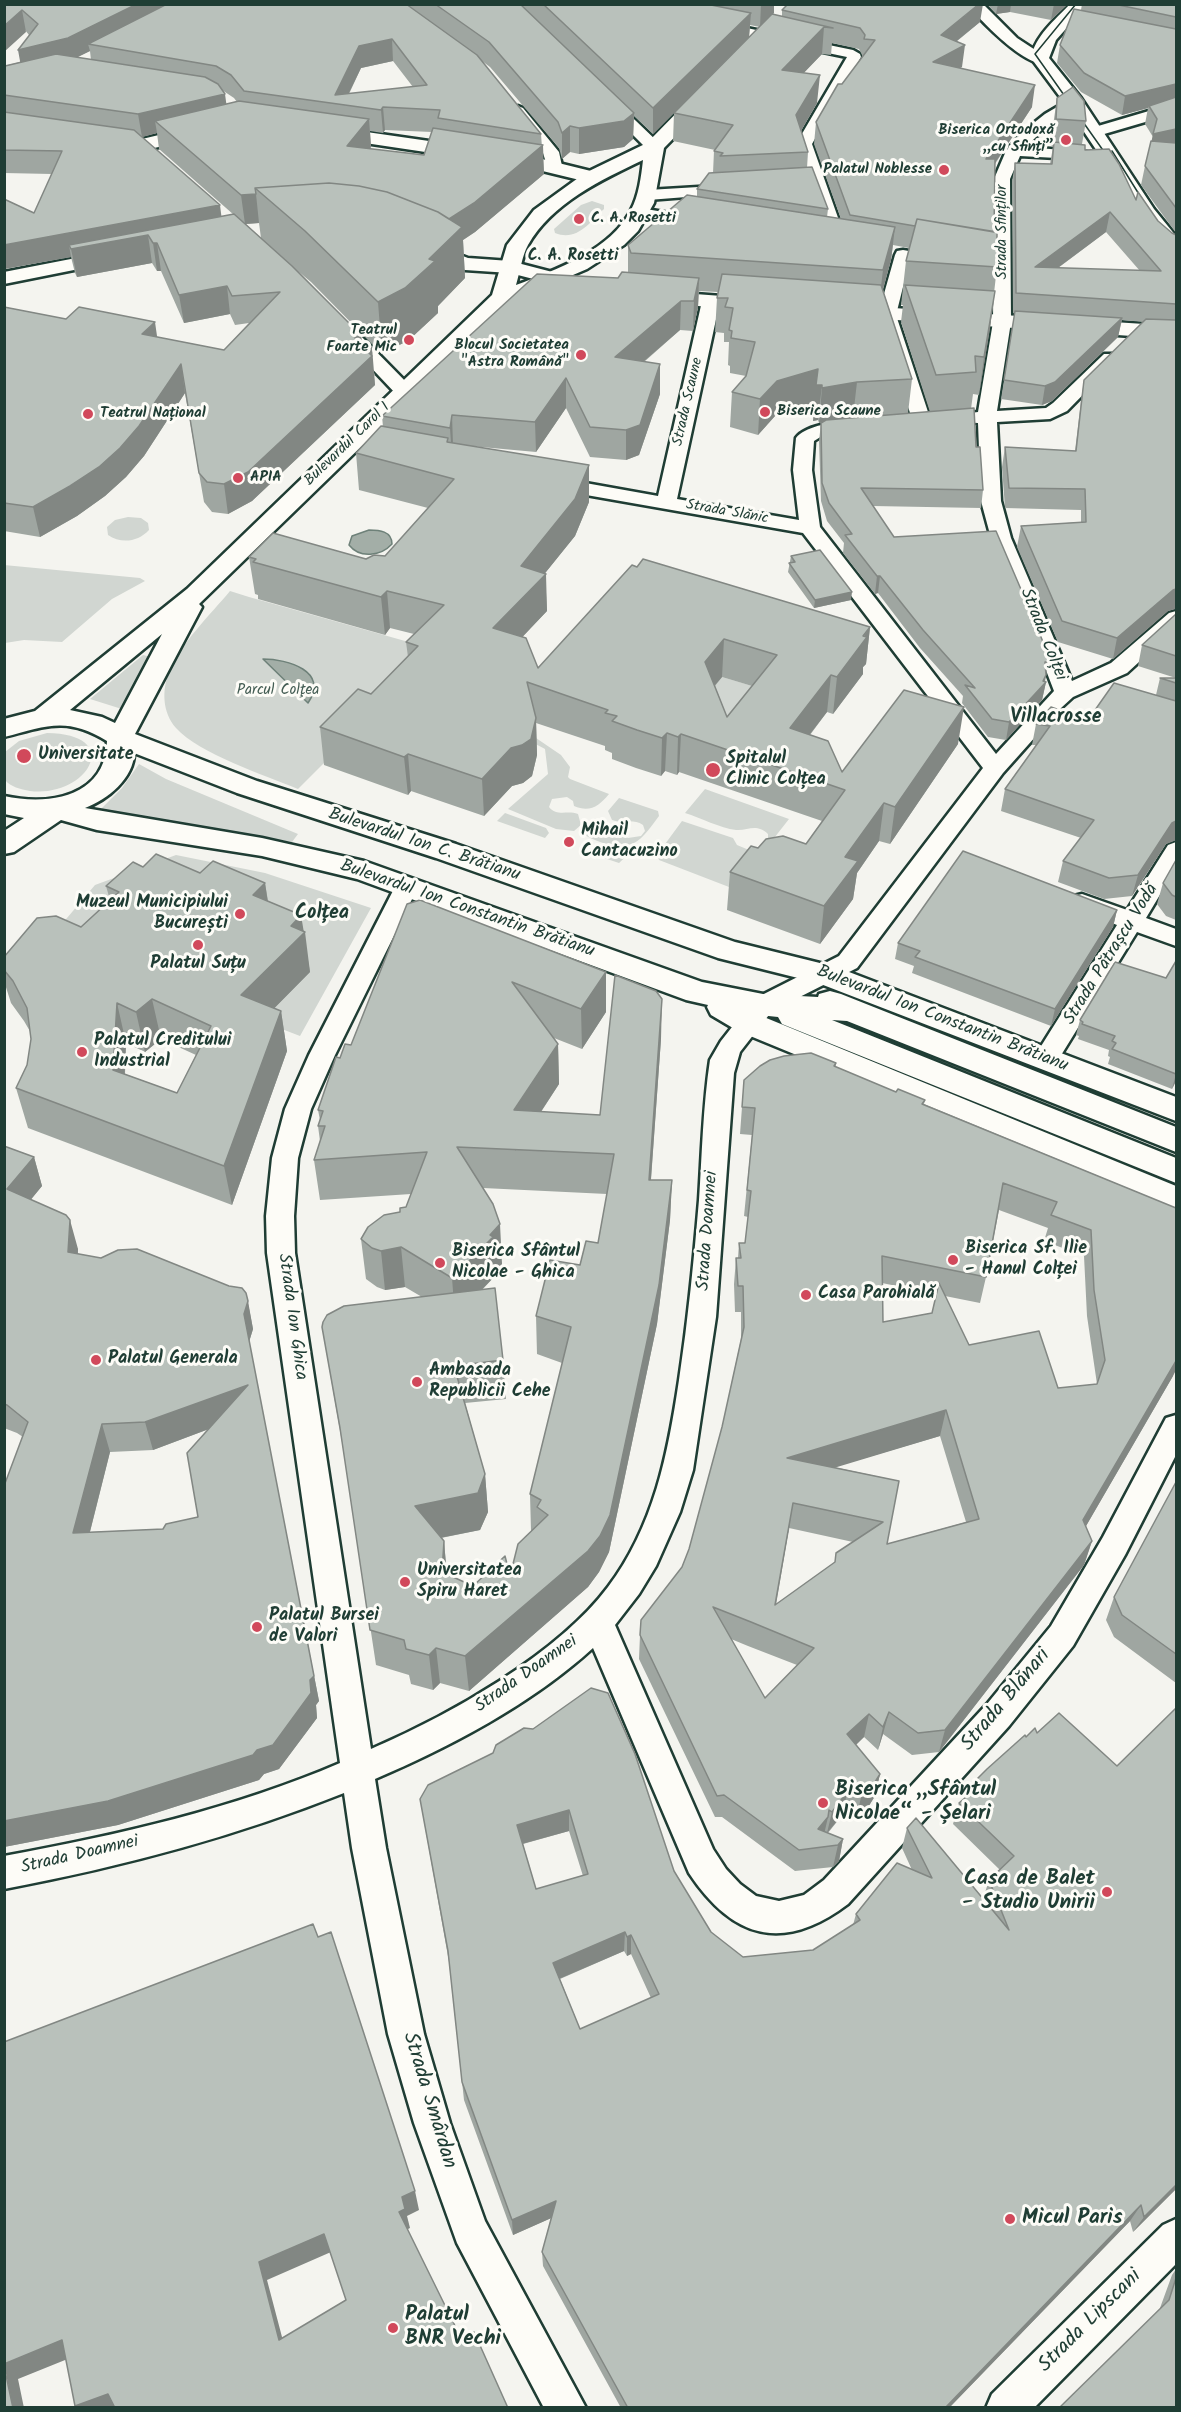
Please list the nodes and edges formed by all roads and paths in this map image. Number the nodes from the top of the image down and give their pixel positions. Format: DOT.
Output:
graph roads {
  1 [pos="974,4"];
  2 [pos="1075,16"];
  3 [pos="781,20"];
  4 [pos="694,21"];
  5 [pos="766,35"];
  6 [pos="750,51"];
  7 [pos="1042,53"];
  8 [pos="719,82"];
  9 [pos="598,93"];
  10 [pos="510,101"];
  11 [pos="1074,102"];
  12 [pos="1176,108"];
  13 [pos="220,126"];
  14 [pos="311,130"];
  15 [pos="1094,132"];
  16 [pos="85,136"];
  17 [pos="142,145"];
  18 [pos="654,147"];
  19 [pos="1014,151"];
  20 [pos="159,159"];
  21 [pos="1112,159"];
  22 [pos="554,166"];
  23 [pos="592,177"];
  24 [pos="749,190"];
  25 [pos="644,204"];
  26 [pos="710,225"];
  27 [pos="406,238"];
  28 [pos="817,243"];
  29 [pos="840,246"];
  30 [pos="1176,247"];
  31 [pos="861,249"];
  32 [pos="141,252"];
  33 [pos="882,252"];
  34 [pos="510,267"];
  35 [pos="984,267"];
  36 [pos="1003,270"];
  37 [pos="4,278"];
  38 [pos="554,279"];
  39 [pos="597,289"];
  40 [pos="639,295"];
  41 [pos="502,297"];
  42 [pos="711,301"];
  43 [pos="782,307"];
  44 [pos="828,310"];
  45 [pos="887,315"];
  46 [pos="1002,322"];
  47 [pos="339,324"];
  48 [pos="1137,332"];
  49 [pos="1176,333"];
  50 [pos="404,391"];
  51 [pos="987,416"];
  52 [pos="922,421"];
  53 [pos="529,479"];
  54 [pos="666,502"];
  55 [pos="810,528"];
  56 [pos="196,594"];
  57 [pos="1176,617"];
  58 [pos="1065,692"];
  59 [pos="1108,694"];
  60 [pos="4,715"];
  61 [pos="42,717"];
  62 [pos="4,729"];
  63 [pos="120,738"];
  64 [pos="995,768"];
  65 [pos="4,805"];
  66 [pos="57,809"];
  67 [pos="4,845"];
  68 [pos="1176,850"];
  69 [pos="406,887"];
  70 [pos="1060,894"];
  71 [pos="1133,921"];
  72 [pos="1176,938"];
  73 [pos="729,951"];
  74 [pos="825,974"];
  75 [pos="794,988"];
  76 [pos="850,1010"];
  77 [pos="756,1014"];
  78 [pos="1046,1059"];
  79 [pos="1176,1109"];
  80 [pos="1176,1140"];
  81 [pos="1176,1171"];
  82 [pos="1176,1199"];
  83 [pos="1176,1427"];
  84 [pos="598,1622"];
  85 [pos="358,1770"];
  86 [pos="4,1873"];
  87 [pos="1176,2238"];
  88 [pos="566,2408"];
  89 [pos="1006,2408"];
  1 -- 7 [label="street"];
  2 -- 7 [label="main road"];
  3 -- 5 [label="main road"];
  4 -- 5 [label="street"];
  5 -- 6 [label="main road"];
  5 -- 29 [label="street"];
  7 -- 11 [label="main road"];
  8 -- 18 [label="main road"];
  9 -- 18 [label="street"];
  10 -- 22 [label="street"];
  11 -- 15 [label="main road"];
  11 -- 19 [label="street, Strada Sfinților"];
  12 -- 15 [label="street"];
  13 -- 17 [label="main road"];
  14 -- 22 [label="main road"];
  15 -- 21 [label="main road"];
  16 -- 17 [label="main road"];
  17 -- 20 [label="street"];
  18 -- 23 [label="main road"];
  18 -- 25 [label="main road"];
  19 -- 21 [label="street"];
  19 -- 36 [label="street, Strada Sfinților"];
  21 -- 30 [label="main road"];
  22 -- 23 [label="main road"];
  23 -- 25 [label="main road"];
  23 -- 34 [label="main road"];
  24 -- 25 [label="street"];
  25 -- 26 [label="street"];
  25 -- 38 [label="main road"];
  27 -- 34 [label="main road"];
  28 -- 29 [label="street"];
  29 -- 31 [label="street"];
  32 -- 37 [label="main road"];
  33 -- 45 [label="street"];
  34 -- 38 [label="main road"];
  34 -- 41 [label="main road"];
  35 -- 36 [label="street"];
  36 -- 46 [label="street, Strada Sfinților"];
  38 -- 39 [label="main road"];
  38 -- 41 [label="main road"];
  40 -- 42 [label="main road"];
  41 -- 50 [label="main road, Bulevardul Carol I"];
  42 -- 43 [label="main road"];
  42 -- 54 [label="street, Strada Scaune"];
  44 -- 45 [label="main road"];
  45 -- 46 [label="main road"];
  45 -- 52 [label="street"];
  46 -- 48 [label="main road"];
  46 -- 51 [label="street, Strada Colței"];
  47 -- 50 [label="street"];
  48 -- 49 [label="main road"];
  48 -- 51 [label="street"];
  50 -- 56 [label="main road, Bulevardul Carol I"];
  51 -- 52 [label="street"];
  51 -- 58 [label="street, Strada Colței"];
  52 -- 55 [label="street"];
  53 -- 54 [label="street, Strada Slănic"];
  54 -- 55 [label="street, Strada Slănic"];
  55 -- 64 [label="street"];
  56 -- 61 [label="main road, Bulevardul Carol I"];
  56 -- 63 [label="main road, Bulevardul Carol I"];
  57 -- 58 [label="street"];
  58 -- 59 [label="street"];
  58 -- 64 [label="street, Strada Colței"];
  60 -- 61 [label="main road, Bulevardul Ion C. Brătianu"];
  61 -- 62 [label="main road"];
  61 -- 63 [label="main road, Bulevardul Ion C. Brătianu"];
  63 -- 66 [label="main road"];
  63 -- 73 [label="main road, Bulevardul Ion C. Brătianu"];
  64 -- 74 [label="street, Strada Colței"];
  65 -- 66 [label="main road"];
  66 -- 67 [label="main road"];
  66 -- 69 [label="main road, Bulevardul Ion Constantin Brătianu"];
  68 -- 71 [label="street, Strada Pătrașcu Vodă"];
  69 -- 77 [label="main road, Bulevardul Ion Constantin Brătianu"];
  69 -- 85 [label="street, Strada Ion Ghica"];
  70 -- 71 [label="street"];
  71 -- 72 [label="street"];
  71 -- 78 [label="street, Strada Pătrașcu Vodă"];
  73 -- 74 [label="main road, Bulevardul Ion Constantin Brătianu"];
  73 -- 75 [label="main road, Bulevardul Ion Constantin Brătianu"];
  74 -- 75 [label="street, Strada Colței"];
  74 -- 78 [label="main road, Bulevardul Ion Constantin Brătianu"];
  75 -- 76 [label="main road, Bulevardul Ion Constantin Brătianu"];
  75 -- 77 [label="street, Strada Colței"];
  76 -- 77 [label="main road, Bulevardul Ion Constantin Brătianu"];
  76 -- 80 [label="main road, Bulevardul Ion Constantin Brătianu"];
  77 -- 81 [label="main road, Bulevardul Ion Constantin Brătianu"];
  77 -- 82 [label="main road, Bulevardul Ion Constantin Brătianu"];
  77 -- 84 [label="street, Strada Doamnei"];
  78 -- 79 [label="main road, Bulevardul Ion Constantin Brătianu"];
  83 -- 84 [label="street, Strada Blănari"];
  84 -- 85 [label="street, Strada Doamnei"];
  85 -- 86 [label="street, Strada Doamnei"];
  85 -- 88 [label="street, Strada Smârdan"];
  87 -- 89 [label="street, Strada Lipscani"];
}
